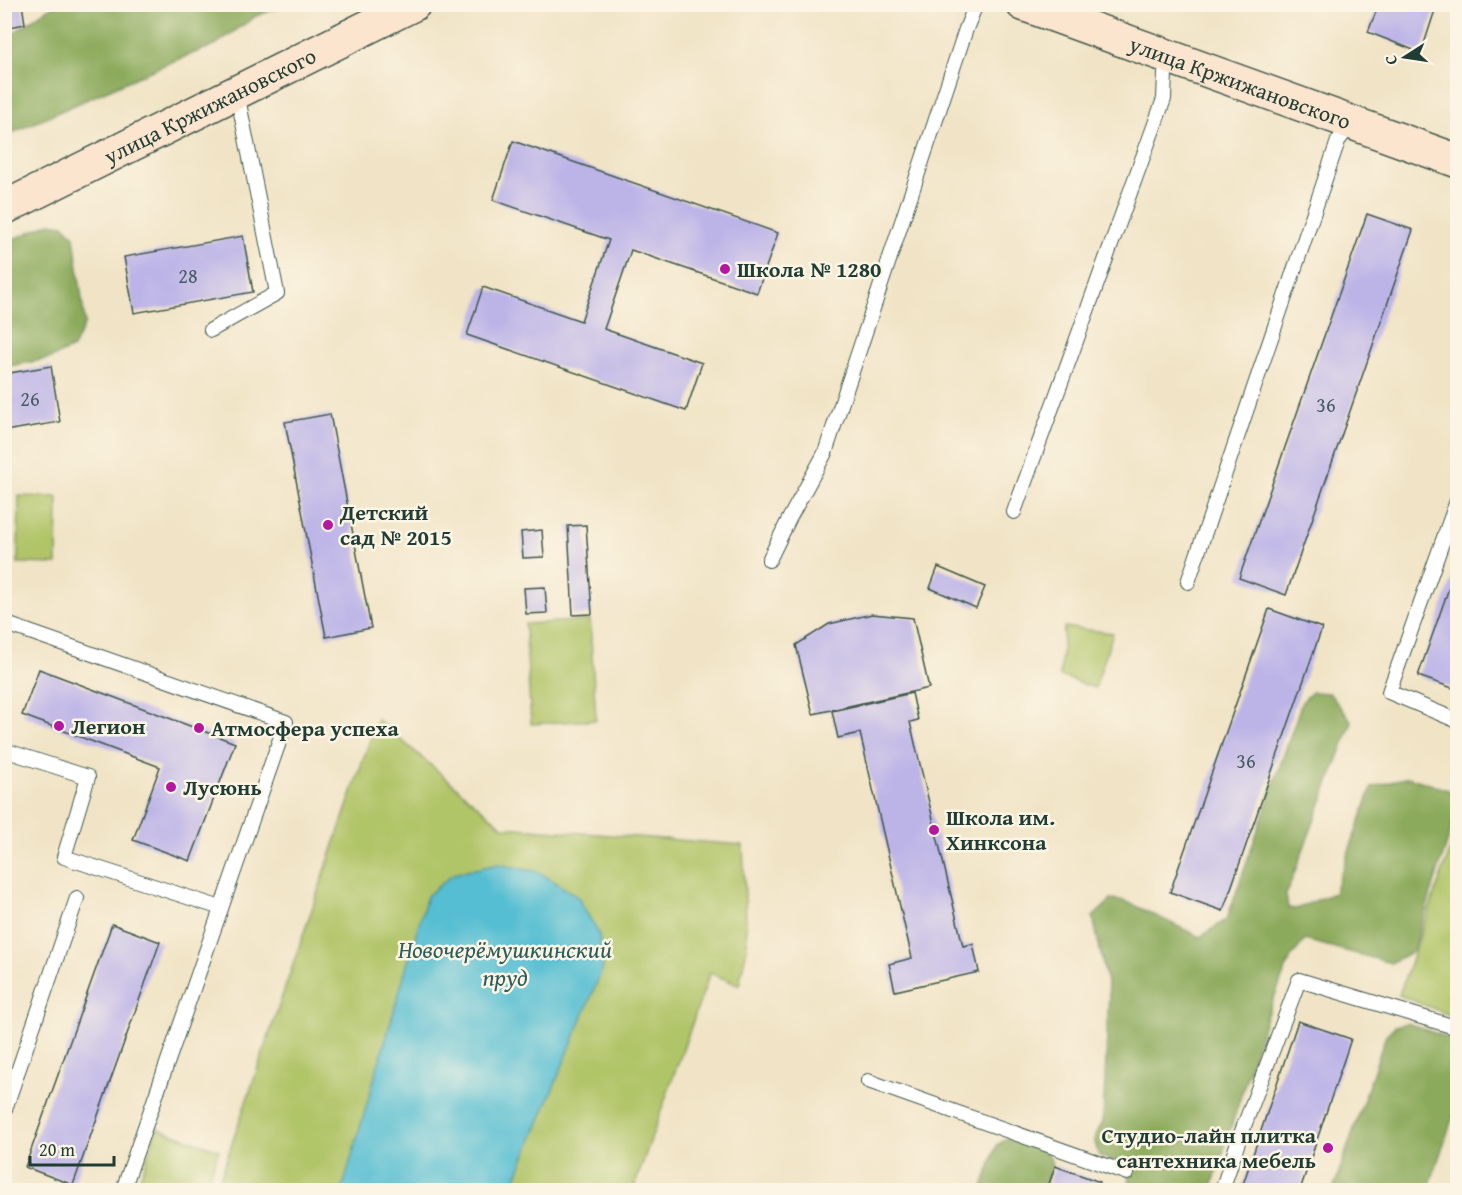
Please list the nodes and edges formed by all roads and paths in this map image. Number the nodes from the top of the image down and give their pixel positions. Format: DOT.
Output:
graph roads {
  1 [pos="414,4"];
  2 [pos="976,4"];
  3 [pos="1023,4"];
  4 [pos="1172,58"];
  5 [pos="238,92"];
  6 [pos="1352,123"];
  7 [pos="1458,161"];
  8 [pos="4,208"];
  9 [pos="211,330"];
  10 [pos="1458,498"];
  11 [pos="1014,512"];
  12 [pos="769,560"];
  13 [pos="1188,582"];
  14 [pos="4,623"];
  15 [pos="1458,721"];
  16 [pos="4,750"];
  17 [pos="77,898"];
  18 [pos="221,908"];
  19 [pos="1458,1028"];
  20 [pos="868,1081"];
  21 [pos="4,1112"];
  22 [pos="1127,1173"];
  23 [pos="123,1191"];
  24 [pos="1222,1191"];
  1 -- 5 [label="street, улица Кржижановского"];
  2 -- 12 [label="lane"];
  3 -- 4 [label="street, улица Кржижановского"];
  4 -- 6 [label="street, улица Кржижановского"];
  4 -- 11 [label="lane"];
  5 -- 8 [label="street, улица Кржижановского"];
  5 -- 9 [label="lane"];
  6 -- 7 [label="street, улица Кржижановского"];
  6 -- 13 [label="lane"];
  10 -- 15 [label="lane"];
  14 -- 18 [label="lane"];
  16 -- 18 [label="lane"];
  17 -- 21 [label="lane"];
  18 -- 23 [label="lane"];
  19 -- 24 [label="lane"];
  20 -- 22 [label="lane"];
}
